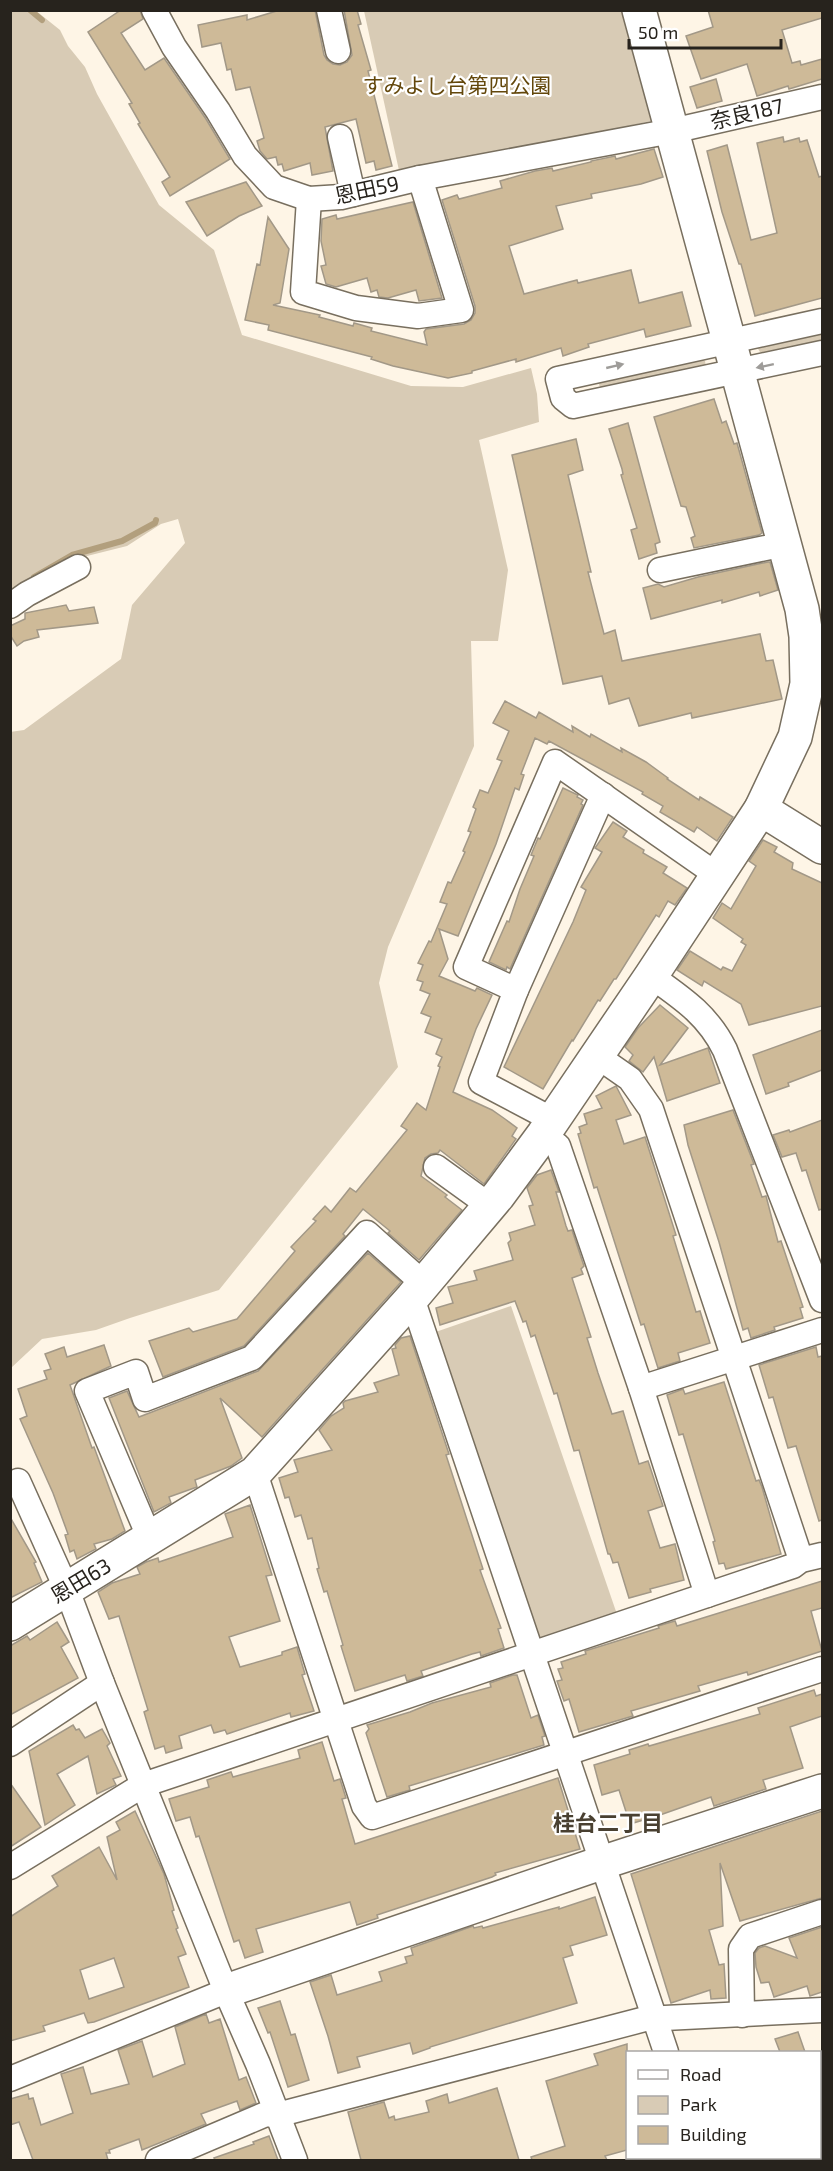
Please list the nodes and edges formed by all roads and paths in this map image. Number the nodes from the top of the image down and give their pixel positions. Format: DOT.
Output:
graph roads {
  1 [pos="329,10"];
  2 [pos="639,10"];
  3 [pos="161,12"];
  4 [pos="338,51"];
  5 [pos="822,97"];
  6 [pos="672,131"];
  7 [pos="340,137"];
  8 [pos="420,178"];
  9 [pos="353,194"];
  10 [pos="309,200"];
  11 [pos="822,321"];
  12 [pos="729,341"];
  13 [pos="822,353"];
  14 [pos="738,372"];
  15 [pos="785,544"];
  16 [pos="669,562"];
  17 [pos="78,567"];
  18 [pos="10,606"];
  19 [pos="603,795"];
  20 [pos="761,809"];
  21 [pos="822,847"];
  22 [pos="717,875"];
  23 [pos="651,976"];
  24 [pos="516,990"];
  25 [pos="597,1056"];
  26 [pos="548,1127"];
  27 [pos="450,1169"];
  28 [pos="490,1206"];
  29 [pos="418,1291"];
  30 [pos="822,1300"];
  31 [pos="822,1330"];
  32 [pos="734,1358"];
  33 [pos="641,1388"];
  34 [pos="255,1473"];
  35 [pos="17,1489"];
  36 [pos="150,1539"];
  37 [pos="812,1558"];
  38 [pos="67,1590"];
  39 [pos="707,1595"];
  40 [pos="10,1624"];
  41 [pos="532,1654"];
  42 [pos="822,1669"];
  43 [pos="102,1683"];
  44 [pos="336,1721"];
  45 [pos="10,1744"];
  46 [pos="564,1754"];
  47 [pos="143,1785"];
  48 [pos="822,1791"];
  49 [pos="601,1863"];
  50 [pos="10,1867"];
  51 [pos="822,1912"];
  52 [pos="226,1991"];
  53 [pos="822,2010"];
  54 [pos="742,2015"];
  55 [pos="655,2019"];
  56 [pos="666,2051"];
  57 [pos="10,2079"];
  58 [pos="277,2115"];
  59 [pos="158,2160"];
  60 [pos="295,2160"];
  1 -- 4 [label="street"];
  2 -- 6 [label="street, 恩田63"];
  3 -- 10 [label="street, 恩田59"];
  5 -- 6 [label="street, 奈良187"];
  6 -- 8 [label="street, 恩田59"];
  6 -- 12 [label="street, 恩田63"];
  7 -- 9 [label="street"];
  8 -- 9 [label="street, 恩田59"];
  8 -- 10 [label="street"];
  9 -- 10 [label="street, 恩田59"];
  11 -- 12 [label="street"];
  12 -- 14 [label="street, 恩田63"];
  14 -- 12 [label="street, one-way"];
  13 -- 14 [label="street, one-way"];
  14 -- 15 [label="street, 恩田63"];
  15 -- 16 [label="street"];
  15 -- 20 [label="street, 恩田63"];
  17 -- 18 [label="street"];
  19 -- 22 [label="street"];
  19 -- 24 [label="street"];
  19 -- 24 [label="street"];
  20 -- 21 [label="street"];
  20 -- 22 [label="street, 恩田63"];
  22 -- 23 [label="street, 恩田63"];
  23 -- 25 [label="street, 恩田63"];
  23 -- 30 [label="street"];
  24 -- 26 [label="street"];
  25 -- 26 [label="street, 恩田63"];
  25 -- 32 [label="street"];
  26 -- 28 [label="street, 恩田63"];
  26 -- 33 [label="street"];
  27 -- 28 [label="street"];
  28 -- 29 [label="street, 恩田63"];
  29 -- 34 [label="street, 恩田63"];
  29 -- 36 [label="street"];
  29 -- 41 [label="street"];
  31 -- 32 [label="street"];
  32 -- 33 [label="street"];
  32 -- 37 [label="street"];
  33 -- 39 [label="street"];
  34 -- 36 [label="street, 恩田63"];
  34 -- 44 [label="street"];
  35 -- 38 [label="street"];
  36 -- 38 [label="street, 恩田63 / 恩田63"];
  37 -- 39 [label="street"];
  38 -- 40 [label="street, 恩田63 / 恩田63"];
  38 -- 43 [label="street"];
  39 -- 41 [label="street"];
  41 -- 44 [label="street"];
  41 -- 46 [label="street"];
  42 -- 46 [label="street"];
  43 -- 45 [label="street"];
  43 -- 47 [label="street"];
  44 -- 46 [label="street"];
  44 -- 47 [label="street"];
  46 -- 49 [label="street"];
  47 -- 50 [label="street"];
  47 -- 52 [label="street"];
  48 -- 49 [label="street"];
  49 -- 52 [label="street"];
  49 -- 55 [label="street"];
  51 -- 54 [label="street"];
  52 -- 57 [label="street"];
  52 -- 58 [label="street"];
  53 -- 54 [label="street"];
  54 -- 55 [label="street"];
  55 -- 56 [label="street"];
  55 -- 58 [label="street"];
  58 -- 59 [label="street"];
  58 -- 60 [label="street"];
}
